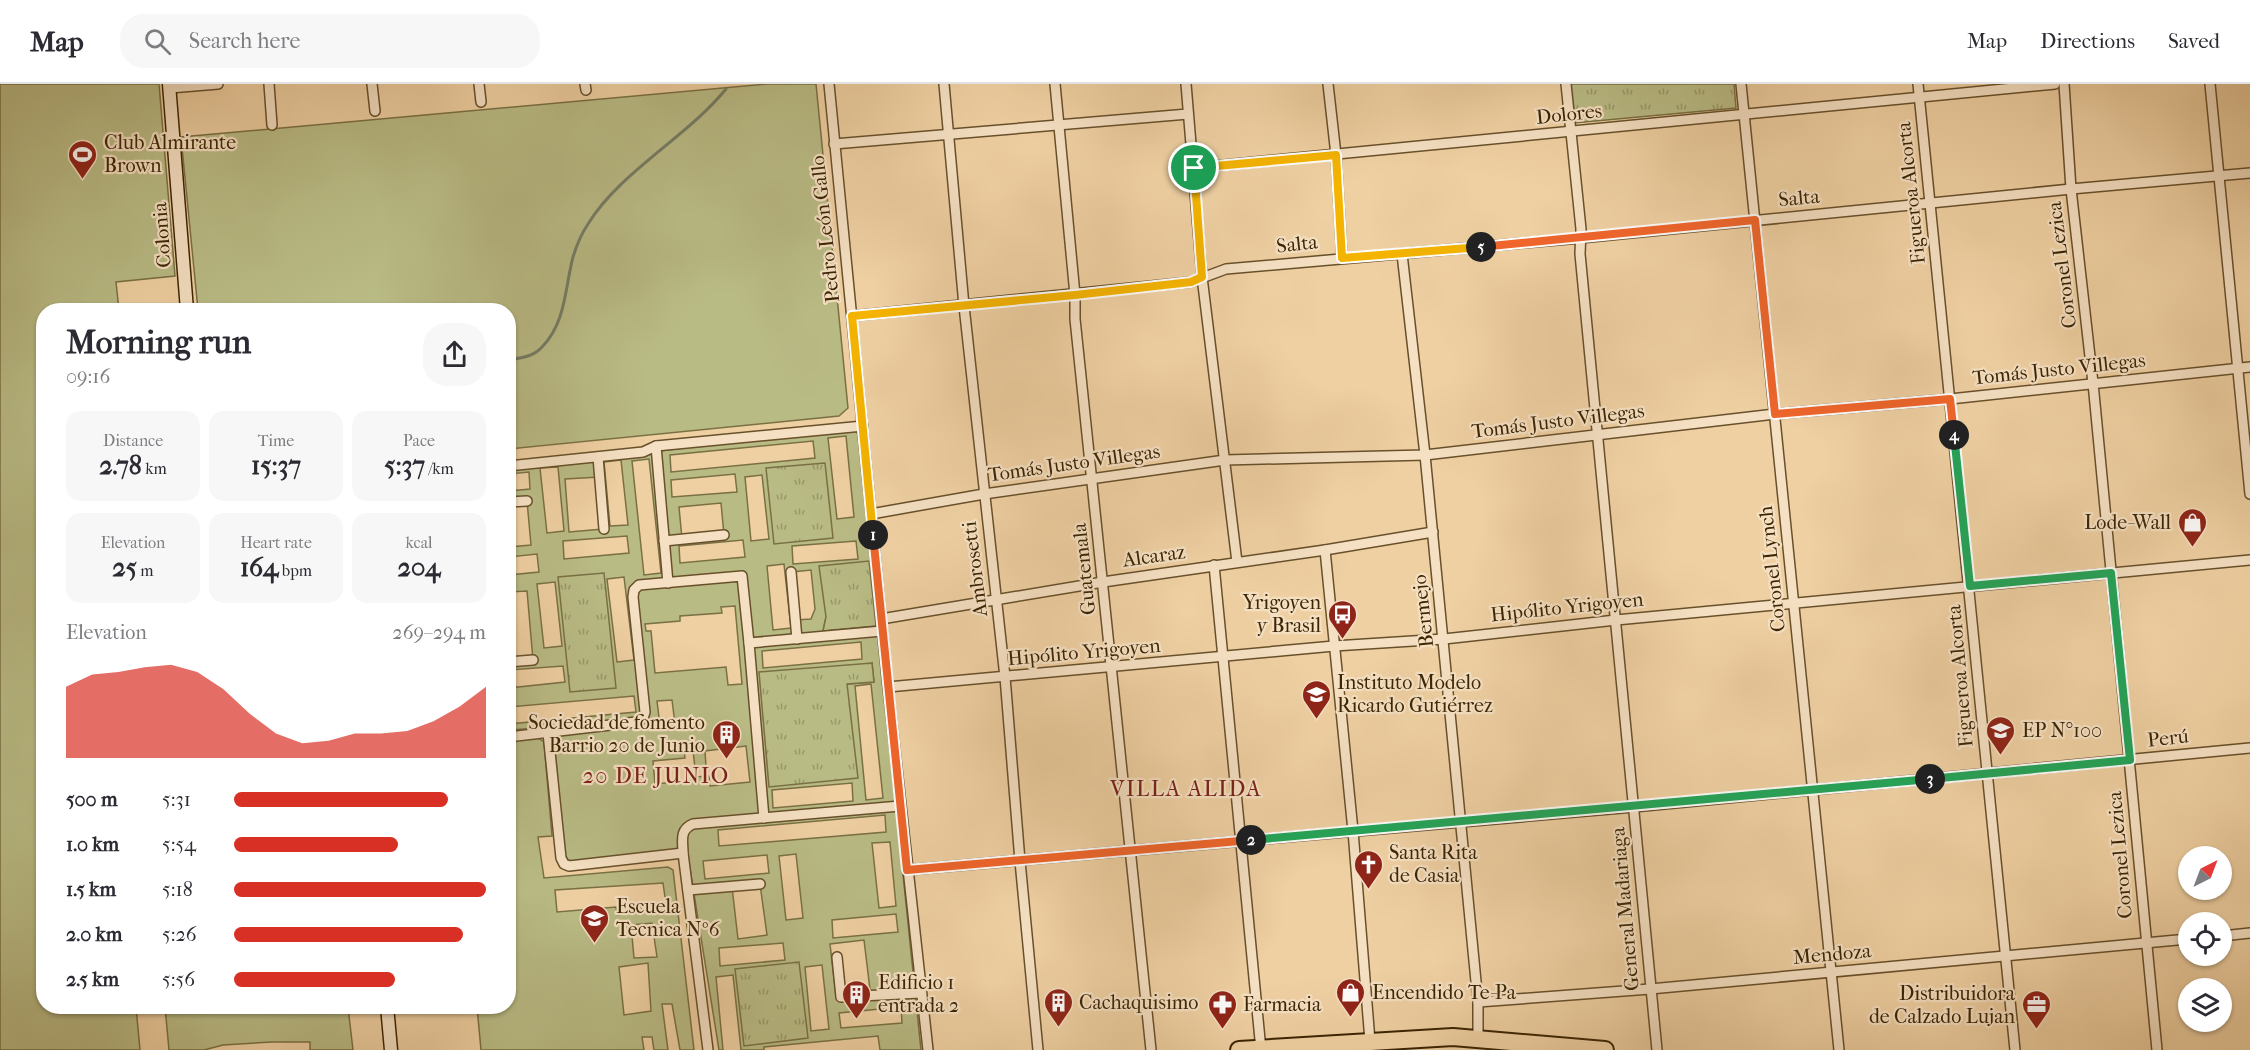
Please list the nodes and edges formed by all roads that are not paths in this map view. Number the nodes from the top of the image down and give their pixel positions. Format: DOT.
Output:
graph roads {
  1 [pos="218,84"];
  2 [pos="269,84"];
  3 [pos="372,84"];
  4 [pos="479,84"];
  5 [pos="829,84"];
  6 [pos="944,84"];
  7 [pos="1055,84"];
  8 [pos="1186,84"];
  9 [pos="1328,84"];
  10 [pos="1566,84"];
  11 [pos="1741,84"];
  12 [pos="1918,84"];
  13 [pos="2055,84"];
  14 [pos="2064,84"];
  15 [pos="2210,84"];
  16 [pos="170,86"];
  17 [pos="1920,98"];
  18 [pos="482,102"];
  19 [pos="375,111"];
  20 [pos="1188,114"];
  21 [pos="1744,114"];
  22 [pos="273,124"];
  23 [pos="1059,125"];
  24 [pos="1571,132"];
  25 [pos="948,134"];
  26 [pos="834,144"];
  27 [pos="1336,155"];
  28 [pos="1194,168"];
  29 [pos="2250,173"];
  30 [pos="2220,177"];
  31 [pos="2071,189"];
  32 [pos="1930,204"];
  33 [pos="1755,220"];
  34 [pos="1581,238"];
  35 [pos="1402,254"];
  36 [pos="1342,258"];
  37 [pos="1202,277"];
  38 [pos="1075,295"];
  39 [pos="186,303"];
  40 [pos="964,306"];
  41 [pos="852,316"];
  42 [pos="2250,367"];
  43 [pos="2238,368"];
  44 [pos="2093,383"];
  45 [pos="1950,399"];
  46 [pos="1775,414"];
  47 [pos="863,426"];
  48 [pos="1596,434"];
  49 [pos="656,446"];
  50 [pos="1425,455"];
  51 [pos="598,457"];
  52 [pos="1225,460"];
  53 [pos="516,465"];
  54 [pos="1093,478"];
  55 [pos="984,494"];
  56 [pos="2250,494"];
  57 [pos="526,501"];
  58 [pos="516,502"];
  59 [pos="871,514"];
  60 [pos="604,529"];
  61 [pos="1433,532"];
  62 [pos="724,535"];
  63 [pos="664,541"];
  64 [pos="1325,550"];
  65 [pos="2250,560"];
  66 [pos="1237,562"];
  67 [pos="1215,565"];
  68 [pos="791,572"];
  69 [pos="2111,573"];
  70 [pos="1103,582"];
  71 [pos="668,583"];
  72 [pos="1970,586"];
  73 [pos="996,601"];
  74 [pos="1793,603"];
  75 [pos="881,619"];
  76 [pos="1616,620"];
  77 [pos="882,631"];
  78 [pos="797,639"];
  79 [pos="1444,639"];
  80 [pos="749,643"];
  81 [pos="1334,646"];
  82 [pos="1224,658"];
  83 [pos="533,660"];
  84 [pos="516,661"];
  85 [pos="1112,668"];
  86 [pos="1005,677"];
  87 [pos="888,687"];
  88 [pos="548,733"];
  89 [pos="516,736"];
  90 [pos="2250,748"];
  91 [pos="2130,760"];
  92 [pos="1988,773"];
  93 [pos="1812,790"];
  94 [pos="900,806"];
  95 [pos="1634,807"];
  96 [pos="764,818"];
  97 [pos="1462,821"];
  98 [pos="1353,831"];
  99 [pos="1240,841"];
  100 [pos="1131,851"];
  101 [pos="683,853"];
  102 [pos="1020,861"];
  103 [pos="907,870"];
  104 [pos="760,884"];
  105 [pos="688,891"];
  106 [pos="2250,933"];
  107 [pos="2232,935"];
  108 [pos="2178,940"];
  109 [pos="2146,944"];
  110 [pos="2007,956"];
  111 [pos="837,957"];
  112 [pos="1831,972"];
  113 [pos="1650,989"];
  114 [pos="920,993"];
  115 [pos="1478,1002"];
  116 [pos="388,1014"];
  117 [pos="1478,1038"];
  118 [pos="1370,1041"];
  119 [pos="1309,1048"];
  120 [pos="1261,1049"];
  121 [pos="392,1050"];
  122 [pos="708,1050"];
  123 [pos="928,1050"];
  124 [pos="1038,1050"];
  125 [pos="1151,1050"];
  126 [pos="1239,1050"];
  127 [pos="1605,1050"];
  128 [pos="1657,1050"];
  129 [pos="1839,1050"];
  130 [pos="2015,1050"];
  131 [pos="2157,1050"];
  1 -- 16 [label="street"];
  2 -- 22 [label="street"];
  3 -- 19 [label="street"];
  4 -- 18 [label="street"];
  5 -- 26 [label="street, Pedro León Gallo"];
  6 -- 25 [label="street, Ambrosetti"];
  7 -- 23 [label="street, Guatemala"];
  8 -- 20 [label="street"];
  9 -- 27 [label="street"];
  10 -- 24 [label="street, General Madariaga"];
  11 -- 21 [label="street, Coronel Lynch"];
  12 -- 17 [label="street, Figueroa Alcorta"];
  13 -- 17 [label="street, Dolores"];
  14 -- 31 [label="street, Coronel Lezica"];
  15 -- 30 [label="street"];
  16 -- 39 [label="street, Colonia"];
  17 -- 21 [label="street, Dolores"];
  17 -- 32 [label="street, Figueroa Alcorta"];
  20 -- 23 [label="street"];
  20 -- 28 [label="street"];
  21 -- 24 [label="street, Dolores"];
  21 -- 33 [label="street, Coronel Lynch"];
  23 -- 25 [label="street"];
  23 -- 38 [label="street, Guatemala"];
  24 -- 27 [label="street, Dolores"];
  24 -- 34 [label="street, General Madariaga"];
  25 -- 26 [label="street"];
  25 -- 40 [label="street, Ambrosetti"];
  26 -- 41 [label="street, Pedro León Gallo"];
  27 -- 28 [label="street, Dolores"];
  27 -- 36 [label="street"];
  28 -- 37 [label="street"];
  29 -- 30 [label="street, Salta"];
  30 -- 31 [label="street, Salta"];
  30 -- 43 [label="street"];
  31 -- 32 [label="street, Salta"];
  31 -- 44 [label="street, Coronel Lezica"];
  32 -- 33 [label="street, Salta"];
  32 -- 45 [label="street, Figueroa Alcorta"];
  33 -- 34 [label="street, Salta"];
  33 -- 46 [label="street, Coronel Lynch"];
  34 -- 35 [label="street, Salta"];
  34 -- 48 [label="street, General Madariaga"];
  35 -- 36 [label="street, Salta"];
  35 -- 50 [label="street, Bermejo"];
  36 -- 37 [label="street, Salta"];
  37 -- 38 [label="street, Salta"];
  37 -- 52 [label="street"];
  38 -- 40 [label="street, Salta"];
  38 -- 54 [label="street, Guatemala"];
  40 -- 41 [label="street, Salta"];
  40 -- 55 [label="street, Ambrosetti"];
  41 -- 47 [label="street, Pedro León Gallo"];
  42 -- 43 [label="street, Tomás Justo Villegas"];
  43 -- 44 [label="street, Tomás Justo Villegas"];
  43 -- 56 [label="street"];
  44 -- 45 [label="street, Tomás Justo Villegas"];
  44 -- 69 [label="street, Coronel Lezica"];
  45 -- 46 [label="street, Tomás Justo Villegas"];
  45 -- 72 [label="street, Figueroa Alcorta"];
  46 -- 48 [label="street, Tomás Justo Villegas"];
  46 -- 74 [label="street, Coronel Lynch"];
  47 -- 49 [label="street"];
  47 -- 59 [label="street, Pedro León Gallo"];
  48 -- 50 [label="street, Tomás Justo Villegas"];
  48 -- 76 [label="street, General Madariaga"];
  49 -- 51 [label="street"];
  49 -- 63 [label="street"];
  50 -- 52 [label="street, Tomás Justo Villegas"];
  50 -- 61 [label="street, Bermejo"];
  51 -- 53 [label="street"];
  51 -- 60 [label="street"];
  52 -- 54 [label="street, Tomás Justo Villegas"];
  52 -- 66 [label="street"];
  54 -- 55 [label="street, Tomás Justo Villegas"];
  54 -- 70 [label="street, Guatemala"];
  55 -- 59 [label="street, Tomás Justo Villegas"];
  55 -- 73 [label="street, Ambrosetti"];
  57 -- 58 [label="street"];
  59 -- 75 [label="street, Pedro León Gallo"];
  61 -- 64 [label="street, Alcaraz"];
  61 -- 79 [label="street, Bermejo"];
  62 -- 63 [label="street"];
  63 -- 71 [label="street"];
  64 -- 66 [label="street, Alcaraz"];
  64 -- 81 [label="street"];
  65 -- 69 [label="street, Hipólito Yrigoyen"];
  66 -- 67 [label="street, Alcaraz"];
  67 -- 70 [label="street, Alcaraz"];
  67 -- 82 [label="street"];
  68 -- 78 [label="street"];
  69 -- 72 [label="street, Hipólito Yrigoyen"];
  69 -- 91 [label="street, Coronel Lezica"];
  70 -- 73 [label="street, Alcaraz"];
  70 -- 85 [label="street, Guatemala"];
  71 -- 80 [label="street"];
  71 -- 88 [label="street"];
  72 -- 74 [label="street, Hipólito Yrigoyen"];
  72 -- 92 [label="street, Figueroa Alcorta"];
  73 -- 75 [label="street, Alcaraz"];
  73 -- 86 [label="street, Ambrosetti"];
  74 -- 76 [label="street, Hipólito Yrigoyen"];
  74 -- 93 [label="street, Coronel Lynch"];
  75 -- 77 [label="street, Pedro León Gallo"];
  76 -- 79 [label="street, Hipólito Yrigoyen"];
  76 -- 95 [label="street, General Madariaga"];
  77 -- 78 [label="street"];
  77 -- 87 [label="street, Pedro León Gallo"];
  78 -- 80 [label="street"];
  79 -- 81 [label="street, Hipólito Yrigoyen"];
  79 -- 97 [label="street, Bermejo"];
  80 -- 96 [label="street"];
  81 -- 82 [label="street, Hipólito Yrigoyen"];
  81 -- 98 [label="street"];
  82 -- 85 [label="street, Hipólito Yrigoyen"];
  82 -- 99 [label="street"];
  83 -- 84 [label="street"];
  85 -- 86 [label="street, Hipólito Yrigoyen"];
  85 -- 100 [label="street, Guatemala"];
  86 -- 87 [label="street, Hipólito Yrigoyen"];
  86 -- 102 [label="street, Ambrosetti"];
  87 -- 94 [label="street, Pedro León Gallo"];
  88 -- 89 [label="street"];
  88 -- 101 [label="street"];
  90 -- 91 [label="street, Perú"];
  91 -- 92 [label="street, Perú"];
  91 -- 109 [label="street, Coronel Lezica"];
  92 -- 93 [label="street, Perú"];
  92 -- 110 [label="street, Figueroa Alcorta"];
  93 -- 95 [label="street, Perú"];
  93 -- 112 [label="street, Coronel Lynch"];
  94 -- 96 [label="street"];
  94 -- 103 [label="street, Pedro León Gallo"];
  95 -- 97 [label="street, Perú"];
  95 -- 113 [label="street, General Madariaga"];
  96 -- 101 [label="street"];
  97 -- 98 [label="street, Perú"];
  97 -- 115 [label="street, Bermejo"];
  98 -- 99 [label="street, Perú"];
  98 -- 118 [label="street"];
  99 -- 100 [label="street, Perú"];
  99 -- 120 [label="street"];
  100 -- 102 [label="street, Perú"];
  100 -- 125 [label="street, Guatemala"];
  101 -- 105 [label="street"];
  102 -- 103 [label="street, Perú"];
  102 -- 124 [label="street, Ambrosetti"];
  103 -- 114 [label="street, Pedro León Gallo"];
  104 -- 105 [label="street"];
  105 -- 122 [label="street"];
  106 -- 107 [label="street"];
  108 -- 109 [label="street, Mendoza"];
  109 -- 110 [label="street, Mendoza"];
  109 -- 131 [label="street, Coronel Lezica"];
  110 -- 112 [label="street, Mendoza"];
  110 -- 130 [label="street, Figueroa Alcorta"];
  111 -- 114 [label="street"];
  112 -- 113 [label="street, Mendoza"];
  112 -- 129 [label="street, Coronel Lynch"];
  113 -- 115 [label="street, Mendoza"];
  113 -- 128 [label="street, General Madariaga"];
  114 -- 123 [label="street, Pedro León Gallo"];
  115 -- 117 [label="street, Bermejo"];
  116 -- 121 [label="street"];
  117 -- 118 [label="highway"];
  117 -- 127 [label="highway"];
  118 -- 119 [label="highway"];
  119 -- 120 [label="highway"];
  120 -- 126 [label="highway"];
}
